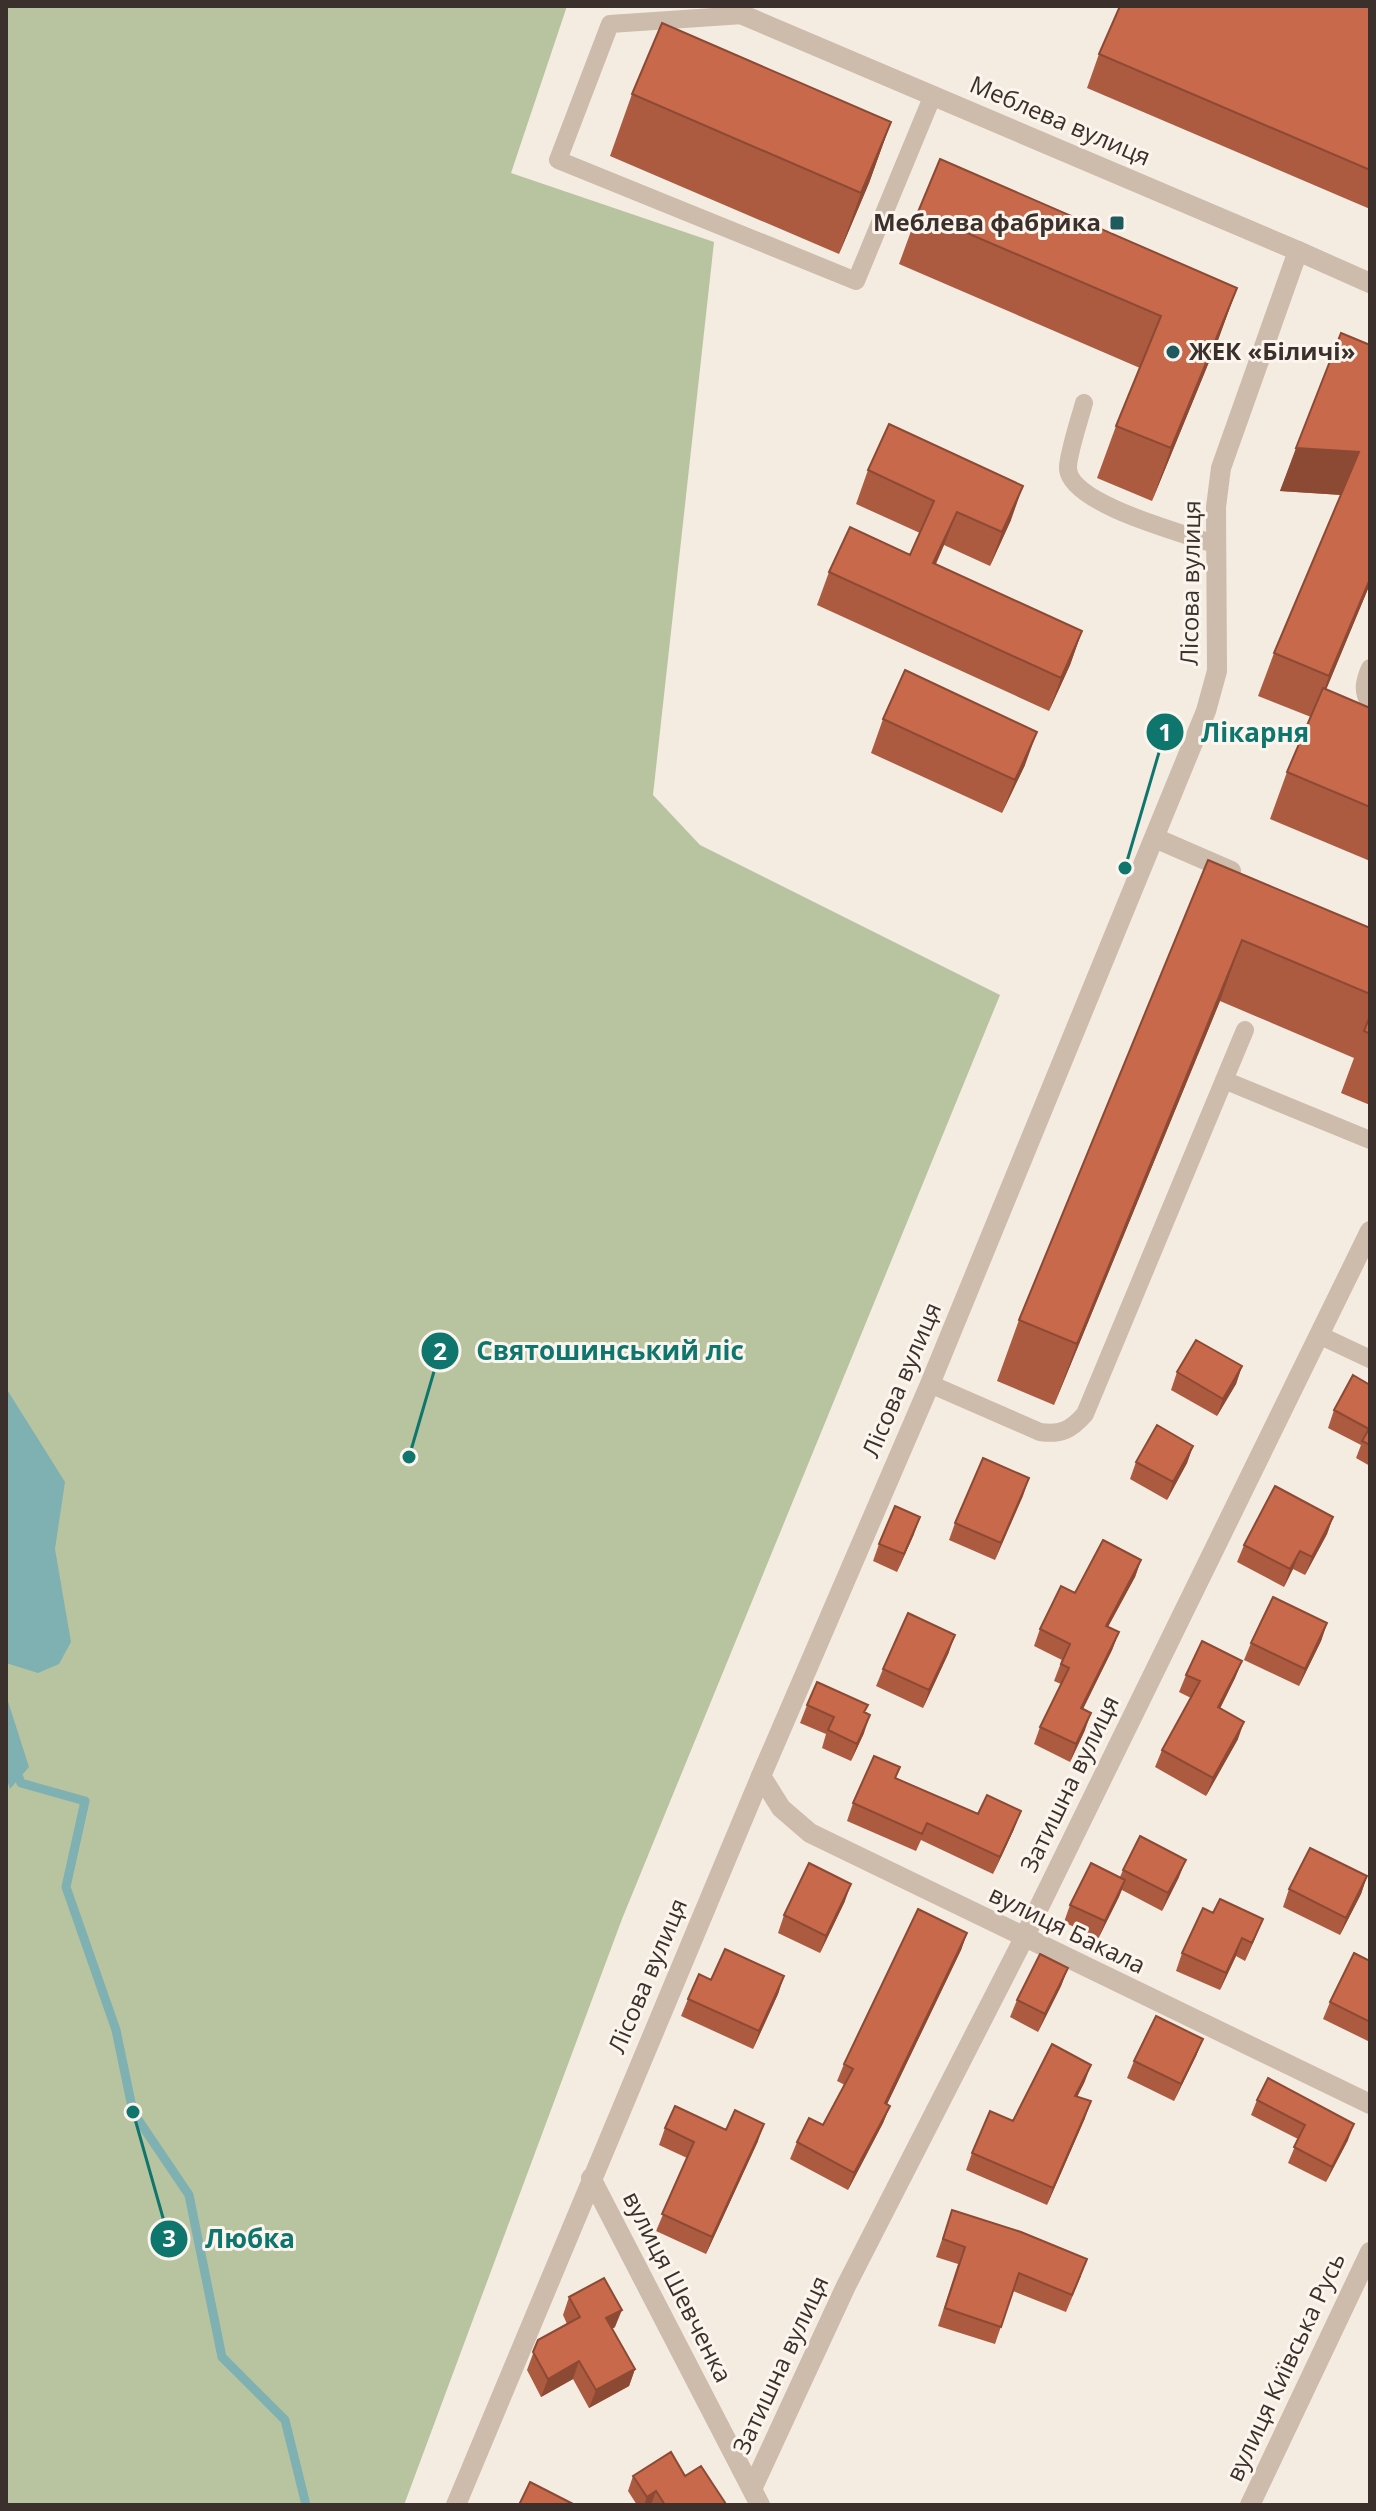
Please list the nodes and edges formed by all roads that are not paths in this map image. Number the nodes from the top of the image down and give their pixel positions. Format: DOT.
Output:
graph roads {
  1 [pos="737,10"];
  2 [pos="933,95"];
  3 [pos="1298,251"];
  4 [pos="1370,283"];
  5 [pos="1084,403"];
  6 [pos="1217,545"];
  7 [pos="1370,668"];
  8 [pos="1370,704"];
  9 [pos="1155,838"];
  10 [pos="1255,882"];
  11 [pos="1245,1030"];
  12 [pos="1224,1080"];
  13 [pos="1370,1140"];
  14 [pos="1370,1231"];
  15 [pos="1319,1335"];
  16 [pos="1370,1359"];
  17 [pos="930,1384"];
  18 [pos="761,1776"];
  19 [pos="1024,1938"];
  20 [pos="1370,2104"];
  21 [pos="591,2178"];
  22 [pos="1370,2252"];
  23 [pos="756,2497"];
  24 [pos="456,2505"];
  25 [pos="1250,2505"];
  1 -- 2 [label="street, Меблева вулиця"];
  1 -- 2 [label="lane"];
  2 -- 3 [label="street, Меблева вулиця"];
  3 -- 4 [label="street, Меблева вулиця"];
  3 -- 6 [label="street, Лісова вулиця"];
  5 -- 6 [label="lane"];
  6 -- 9 [label="street, Лісова вулиця"];
  7 -- 8 [label="lane"];
  9 -- 10 [label="street"];
  9 -- 17 [label="street, Лісова вулиця"];
  11 -- 12 [label="lane"];
  12 -- 13 [label="lane"];
  12 -- 17 [label="lane"];
  14 -- 15 [label="street, Затишна вулиця"];
  15 -- 16 [label="lane"];
  15 -- 19 [label="street, Затишна вулиця"];
  17 -- 18 [label="street, Лісова вулиця"];
  18 -- 19 [label="street, вулиця Бакала"];
  18 -- 21 [label="street, Лісова вулиця"];
  19 -- 20 [label="street, вулиця Бакала"];
  19 -- 23 [label="street, Затишна вулиця"];
  21 -- 23 [label="street, вулиця Шевченка"];
  21 -- 24 [label="street, Лісова вулиця"];
  22 -- 25 [label="street, вулиця Київська Русь"];
}
